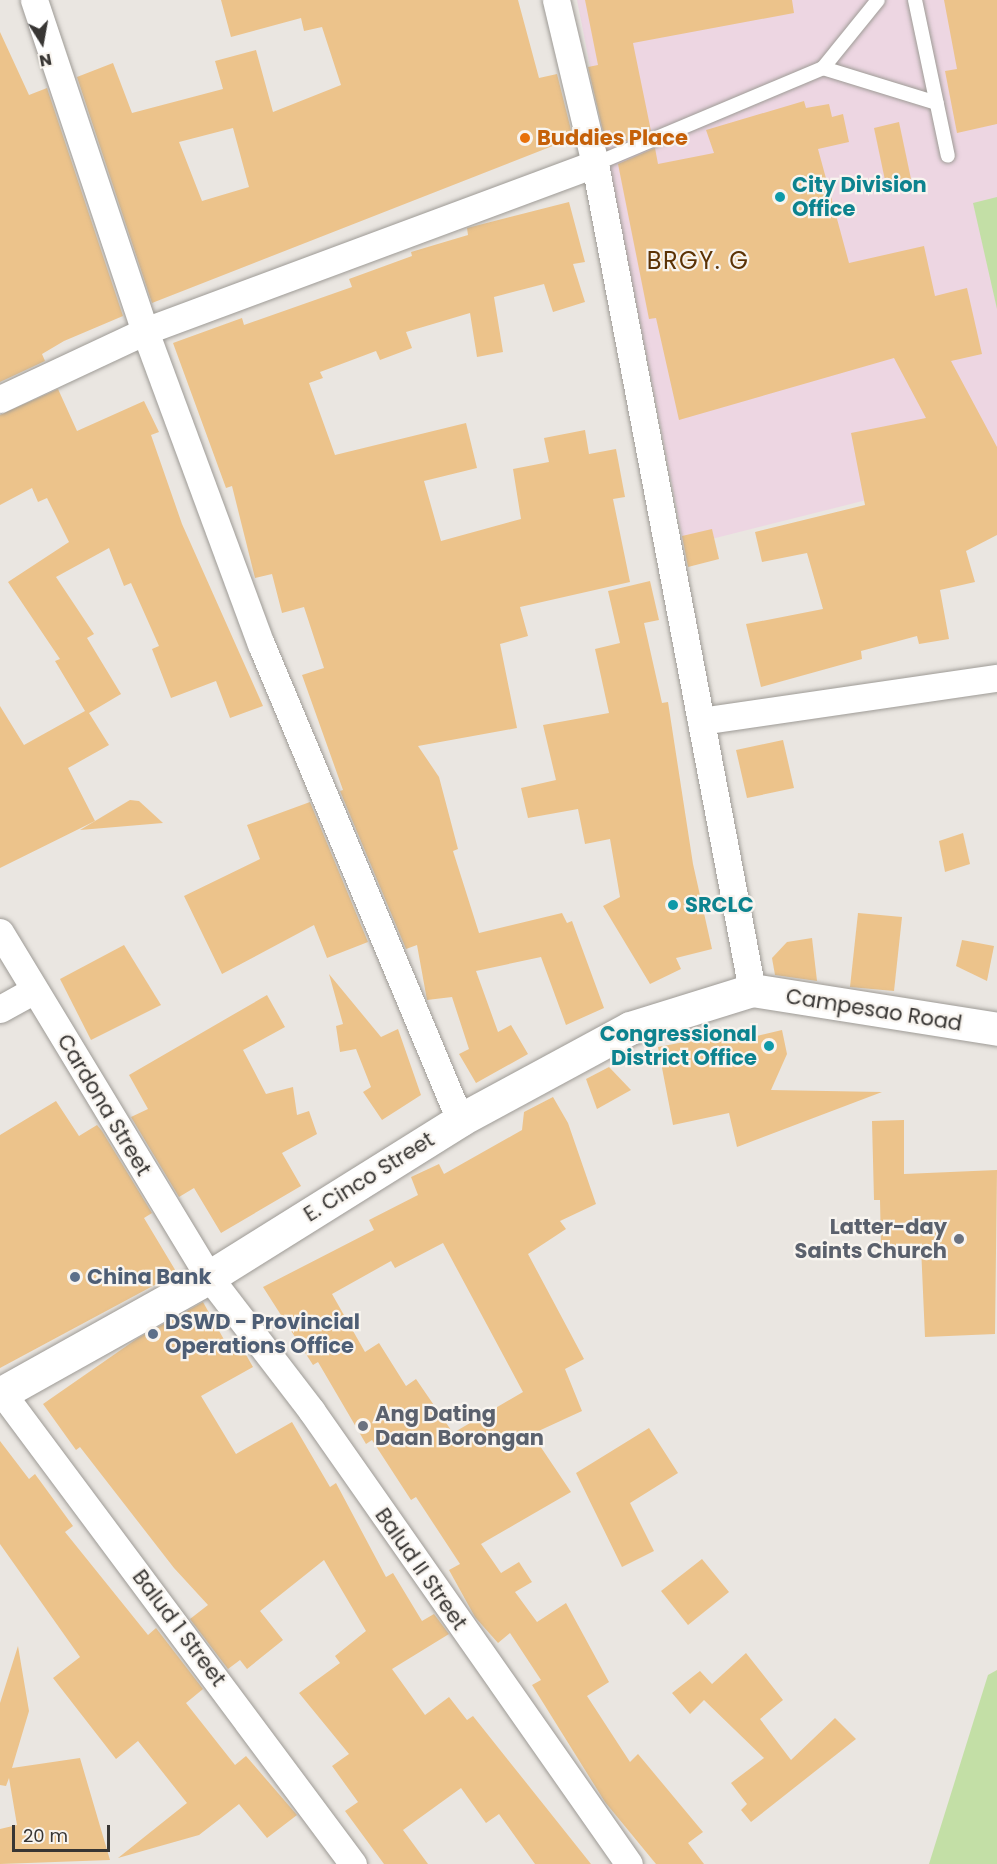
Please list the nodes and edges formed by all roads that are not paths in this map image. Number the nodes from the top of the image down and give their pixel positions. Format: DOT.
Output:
graph roads {
  1 [pos="34,0"];
  2 [pos="556,0"];
  3 [pos="878,0"];
  4 [pos="915,0"];
  5 [pos="823,68"];
  6 [pos="937,103"];
  7 [pos="948,156"];
  8 [pos="595,164"];
  9 [pos="146,331"];
  10 [pos="0,399"];
  11 [pos="997,678"];
  12 [pos="701,721"];
  13 [pos="0,932"];
  14 [pos="34,990"];
  15 [pos="752,990"];
  16 [pos="0,1009"];
  17 [pos="997,1029"];
  18 [pos="460,1120"];
  19 [pos="208,1278"];
  20 [pos="1,1392"];
  21 [pos="353,1864"];
  22 [pos="629,1864"];
  1 -- 9 [label="street"];
  2 -- 8 [label="street"];
  3 -- 5 [label="lane"];
  4 -- 6 [label="lane"];
  5 -- 6 [label="lane"];
  5 -- 8 [label="lane"];
  6 -- 7 [label="lane"];
  8 -- 9 [label="street"];
  8 -- 12 [label="street"];
  9 -- 10 [label="street"];
  9 -- 18 [label="street"];
  11 -- 12 [label="street"];
  12 -- 15 [label="street"];
  13 -- 14 [label="street, Cardona Street"];
  14 -- 16 [label="street"];
  14 -- 19 [label="street, Cardona Street"];
  15 -- 17 [label="street, Campesao Road"];
  15 -- 18 [label="street, E. Cinco Street"];
  18 -- 19 [label="street, E. Cinco Street"];
  19 -- 20 [label="street, E. Cinco Street"];
  19 -- 22 [label="street, Balud II Street"];
  20 -- 21 [label="street, Balud 1 Street"];
}
